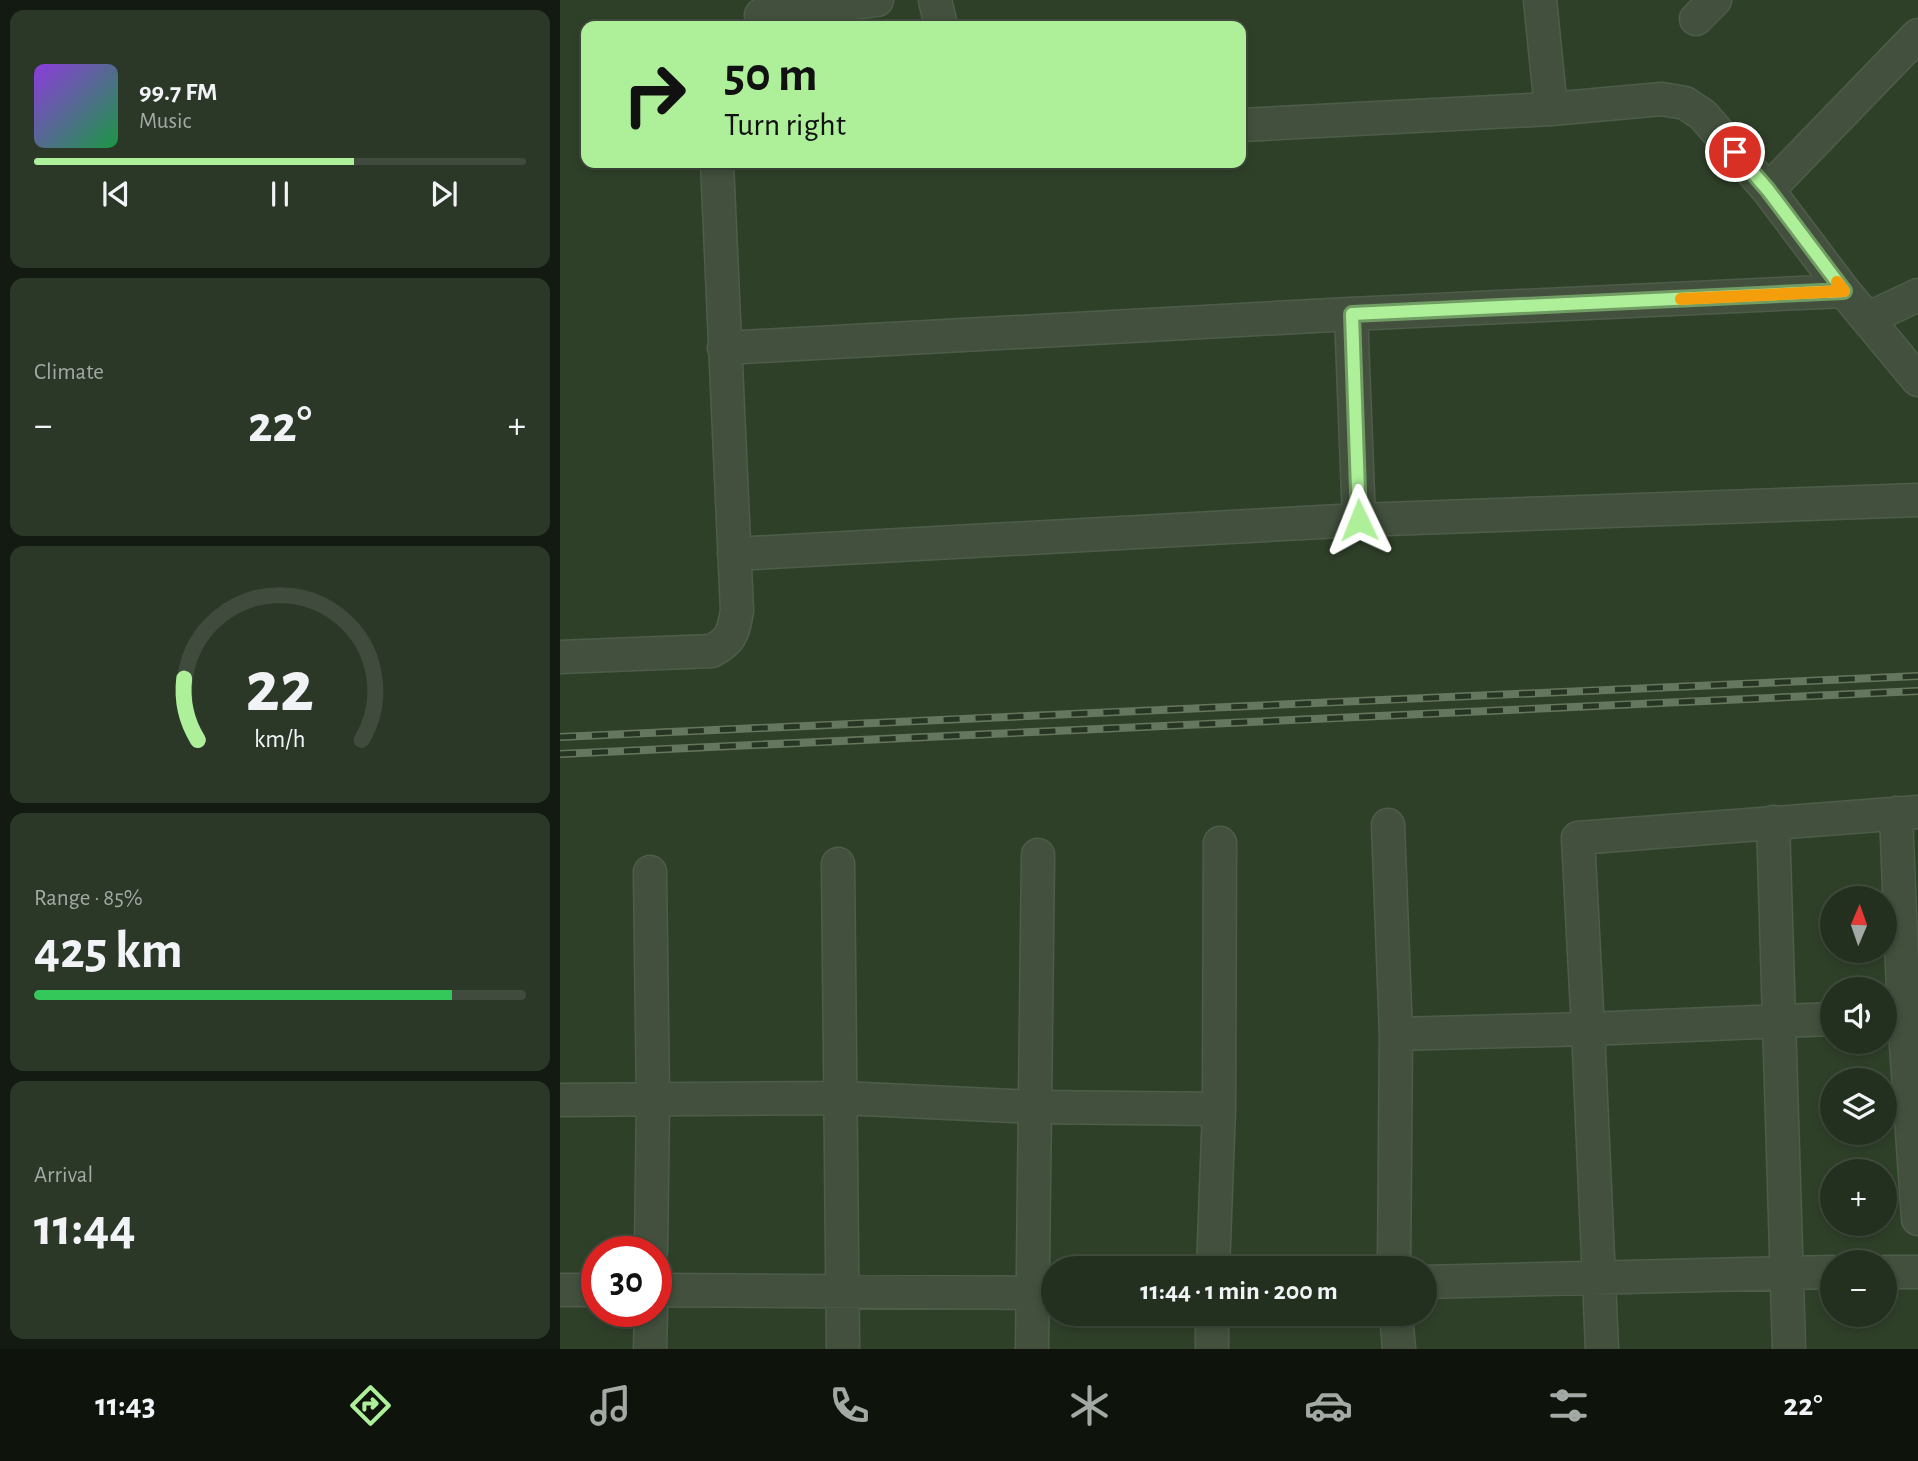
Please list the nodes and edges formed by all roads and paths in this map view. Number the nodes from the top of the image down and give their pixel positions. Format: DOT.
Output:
graph roads {
  1 [pos="877,0"];
  2 [pos="935,0"];
  3 [pos="1540,0"];
  4 [pos="761,14"];
  5 [pos="940,21"];
  6 [pos="1918,35"];
  7 [pos="1551,109"];
  8 [pos="1246,125"];
  9 [pos="717,168"];
  10 [pos="1768,190"];
  11 [pos="1844,291"];
  12 [pos="1918,295"];
  13 [pos="1352,314"];
  14 [pos="1867,319"];
  15 [pos="724,348"];
  16 [pos="1918,380"];
  17 [pos="1918,500"];
  18 [pos="1359,520"];
  19 [pos="734,554"];
  20 [pos="560,657"];
  21 [pos="1907,812"];
  22 [pos="1773,822"];
  23 [pos="1388,825"];
  24 [pos="1220,843"];
  25 [pos="1038,855"];
  26 [pos="838,864"];
  27 [pos="650,872"];
  28 [pos="1896,977"];
  29 [pos="1820,1020"];
  30 [pos="1780,1022"];
  31 [pos="1588,1029"];
  32 [pos="1396,1034"];
  33 [pos="1897,1041"];
  34 [pos="842,1098"];
  35 [pos="560,1100"];
  36 [pos="653,1101"];
  37 [pos="1035,1107"];
  38 [pos="1219,1110"];
  39 [pos="1918,1219"];
  40 [pos="651,1236"];
  41 [pos="1041,1256"];
  42 [pos="1213,1256"];
  43 [pos="1394,1256"];
  44 [pos="1786,1272"];
  45 [pos="1820,1272"];
  46 [pos="1897,1272"];
  47 [pos="1918,1272"];
  48 [pos="1600,1276"];
  49 [pos="1437,1282"];
  50 [pos="560,1290"];
  51 [pos="581,1290"];
  52 [pos="672,1290"];
  53 [pos="843,1290"];
  54 [pos="1041,1293"];
  55 [pos="1041,1303"];
  56 [pos="1212,1326"];
  57 [pos="1397,1326"];
  58 [pos="651,1327"];
  59 [pos="650,1349"];
  60 [pos="843,1349"];
  61 [pos="1032,1349"];
  62 [pos="1212,1349"];
  63 [pos="1399,1349"];
  64 [pos="1602,1349"];
  65 [pos="1789,1349"];
  1 -- 4 [label="street"];
  2 -- 5 [label="street"];
  3 -- 7 [label="street"];
  6 -- 10 [label="street"];
  7 -- 8 [label="street"];
  7 -- 10 [label="street"];
  9 -- 15 [label="street"];
  10 -- 11 [label="street"];
  11 -- 13 [label="street"];
  11 -- 14 [label="street"];
  12 -- 14 [label="street"];
  13 -- 15 [label="street"];
  13 -- 18 [label="street"];
  14 -- 16 [label="street"];
  15 -- 19 [label="street"];
  17 -- 18 [label="street"];
  18 -- 19 [label="street"];
  19 -- 20 [label="street"];
  21 -- 22 [label="street"];
  21 -- 28 [label="street"];
  22 -- 30 [label="street"];
  22 -- 31 [label="street"];
  23 -- 32 [label="street"];
  24 -- 38 [label="street"];
  25 -- 37 [label="street"];
  26 -- 34 [label="street"];
  27 -- 36 [label="street"];
  29 -- 30 [label="street"];
  30 -- 31 [label="street"];
  30 -- 44 [label="street"];
  31 -- 32 [label="street"];
  31 -- 48 [label="street"];
  32 -- 43 [label="street"];
  33 -- 39 [label="street"];
  34 -- 36 [label="street"];
  34 -- 37 [label="street"];
  34 -- 53 [label="street"];
  35 -- 36 [label="street"];
  36 -- 40 [label="street"];
  37 -- 38 [label="street"];
  37 -- 41 [label="street"];
  38 -- 42 [label="street"];
  44 -- 45 [label="street"];
  44 -- 48 [label="street"];
  44 -- 65 [label="street"];
  46 -- 47 [label="street"];
  48 -- 49 [label="street"];
  48 -- 64 [label="street"];
  50 -- 51 [label="street"];
  52 -- 53 [label="street"];
  53 -- 54 [label="street"];
  53 -- 60 [label="street"];
  55 -- 61 [label="street"];
  56 -- 62 [label="street"];
  57 -- 63 [label="street"];
  58 -- 59 [label="street"];
}
